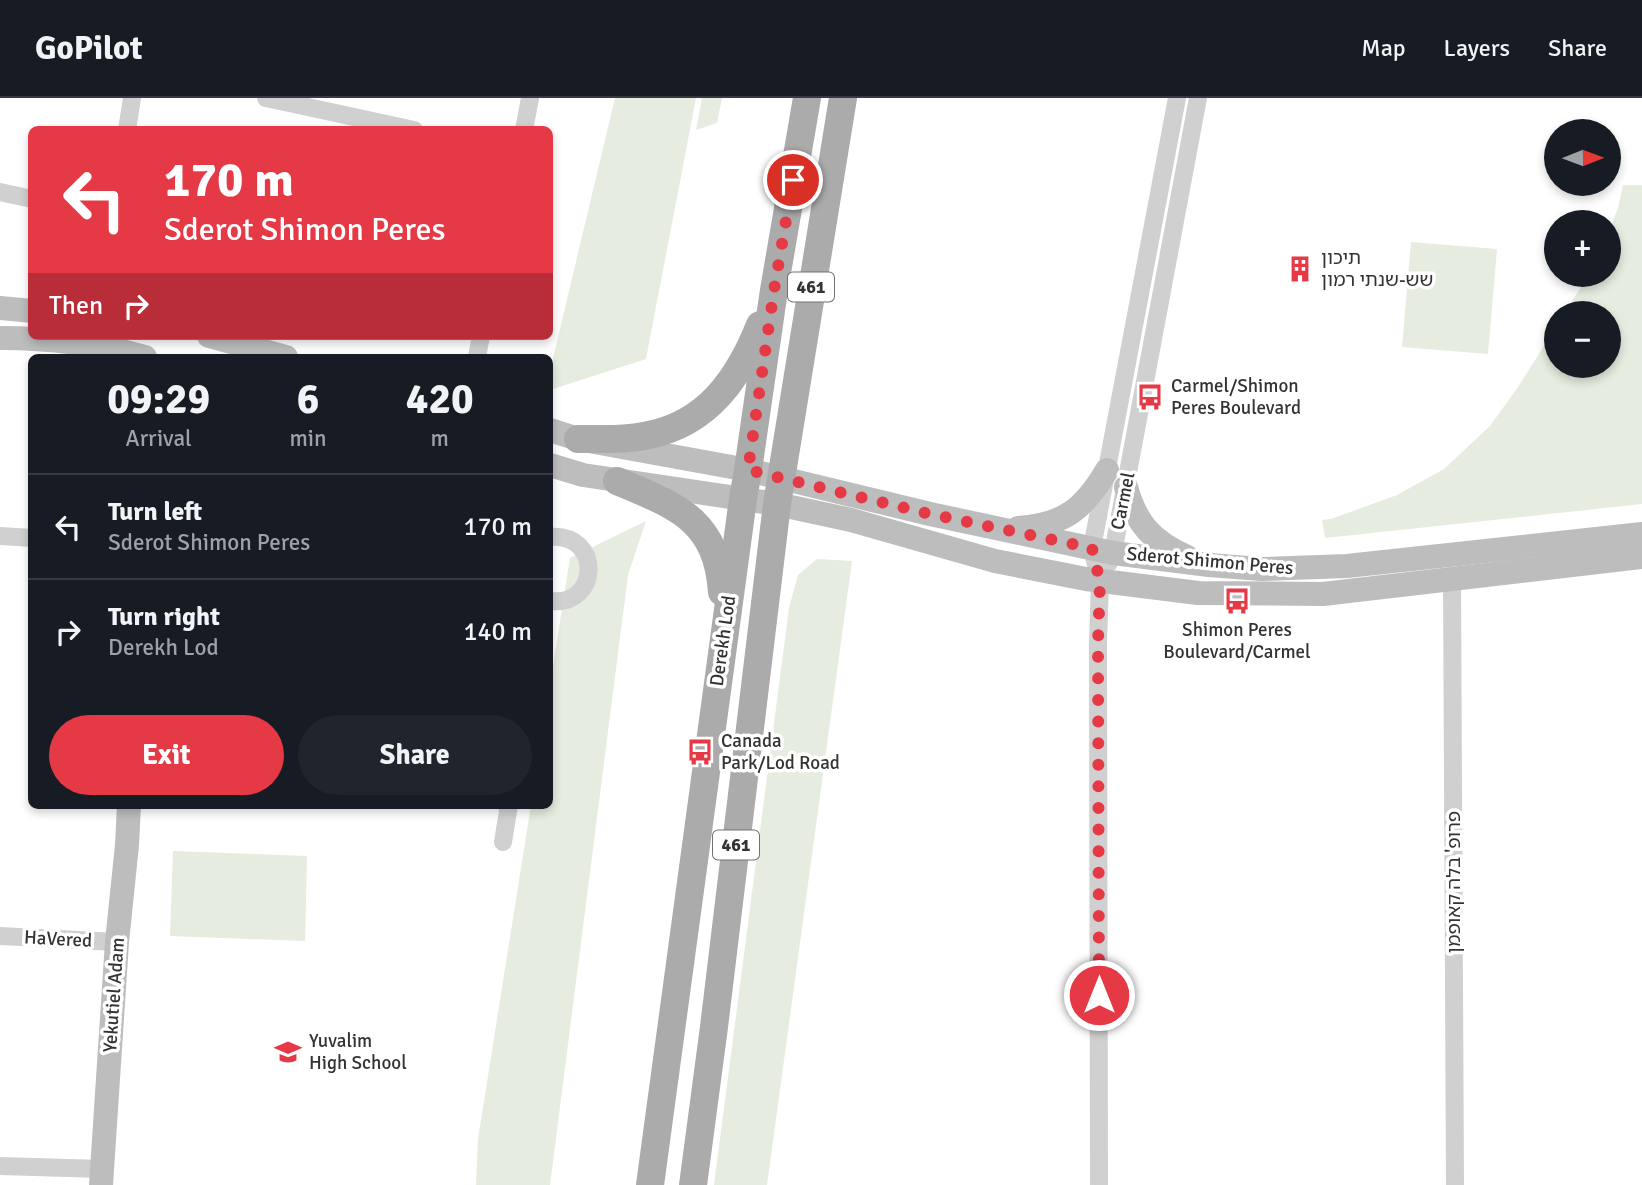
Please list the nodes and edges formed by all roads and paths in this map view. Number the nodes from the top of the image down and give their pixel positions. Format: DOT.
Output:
graph roads {
  1 [pos="132,98"];
  2 [pos="266,98"];
  3 [pos="530,98"];
  4 [pos="807,98"];
  5 [pos="843,98"];
  6 [pos="1177,98"];
  7 [pos="1198,98"];
  8 [pos="128,126"];
  9 [pos="396,126"];
  10 [pos="525,126"];
  11 [pos="0,192"];
  12 [pos="28,198"];
  13 [pos="774,290"];
  14 [pos="0,308"];
  15 [pos="28,311"];
  16 [pos="0,338"];
  17 [pos="28,338"];
  18 [pos="51,340"];
  19 [pos="224,340"];
  20 [pos="133,354"];
  21 [pos="275,354"];
  22 [pos="553,431"];
  23 [pos="578,439"];
  24 [pos="553,466"];
  25 [pos="748,470"];
  26 [pos="1107,471"];
  27 [pos="617,481"];
  28 [pos="1126,487"];
  29 [pos="779,490"];
  30 [pos="743,499"];
  31 [pos="1002,529"];
  32 [pos="1642,534"];
  33 [pos="0,536"];
  34 [pos="553,537"];
  35 [pos="28,538"];
  36 [pos="1103,550"];
  37 [pos="1642,557"];
  38 [pos="1204,564"];
  39 [pos="1452,579"];
  40 [pos="1100,582"];
  41 [pos="553,601"];
  42 [pos="724,630"];
  43 [pos="129,809"];
  44 [pos="508,809"];
  45 [pos="503,842"];
  46 [pos="0,936"];
  47 [pos="117,943"];
  48 [pos="0,1166"];
  49 [pos="102,1177"];
  50 [pos="650,1185"];
  51 [pos="693,1185"];
  52 [pos="1099,1185"];
  53 [pos="1455,1185"];
  1 -- 8 [label="street"];
  2 -- 9 [label="street"];
  3 -- 10 [label="street"];
  4 -- 13 [label="main road, Derekh Lod / 461"];
  5 -- 29 [label="main road, Derekh Lod / 461"];
  6 -- 26 [label="street, Carmel"];
  7 -- 28 [label="street, Carmel"];
  11 -- 12 [label="street"];
  13 -- 23 [label="main road"];
  13 -- 25 [label="main road, Derekh Lod / 461"];
  14 -- 15 [label="street"];
  16 -- 17 [label="street"];
  18 -- 20 [label="street"];
  19 -- 21 [label="street"];
  22 -- 23 [label="street, Sderot Shimon Peres"];
  23 -- 25 [label="street, Sderot Shimon Peres"];
  24 -- 27 [label="street, Sderot Shimon Peres"];
  25 -- 29 [label="street, Sderot Shimon Peres"];
  25 -- 30 [label="main road, Derekh Lod / 461"];
  26 -- 31 [label="street"];
  26 -- 36 [label="street, Carmel"];
  27 -- 30 [label="street, Sderot Shimon Peres"];
  27 -- 42 [label="main road"];
  28 -- 36 [label="street, Carmel"];
  28 -- 38 [label="street"];
  29 -- 30 [label="street, Sderot Shimon Peres"];
  29 -- 31 [label="street, Sderot Shimon Peres"];
  29 -- 40 [label="street, Sderot Shimon Peres"];
  29 -- 51 [label="main road, Derekh Lod / 461"];
  30 -- 42 [label="main road, Derekh Lod / 461"];
  31 -- 36 [label="street, Sderot Shimon Peres"];
  32 -- 38 [label="street, Sderot Shimon Peres"];
  33 -- 35 [label="street"];
  34 -- 41 [label="street"];
  36 -- 38 [label="street, Sderot Shimon Peres"];
  36 -- 40 [label="street, Carmel"];
  37 -- 39 [label="street, Sderot Shimon Peres"];
  39 -- 40 [label="street, Sderot Shimon Peres"];
  39 -- 53 [label="street, פרופ' בלה קאופמן"];
  40 -- 52 [label="street"];
  42 -- 50 [label="main road, Derekh Lod / 461"];
  43 -- 47 [label="street, Yekutiel Adam"];
  44 -- 45 [label="street"];
  46 -- 47 [label="street, HaVered"];
  47 -- 49 [label="street, Yekutiel Adam"];
  48 -- 49 [label="street"];
}
